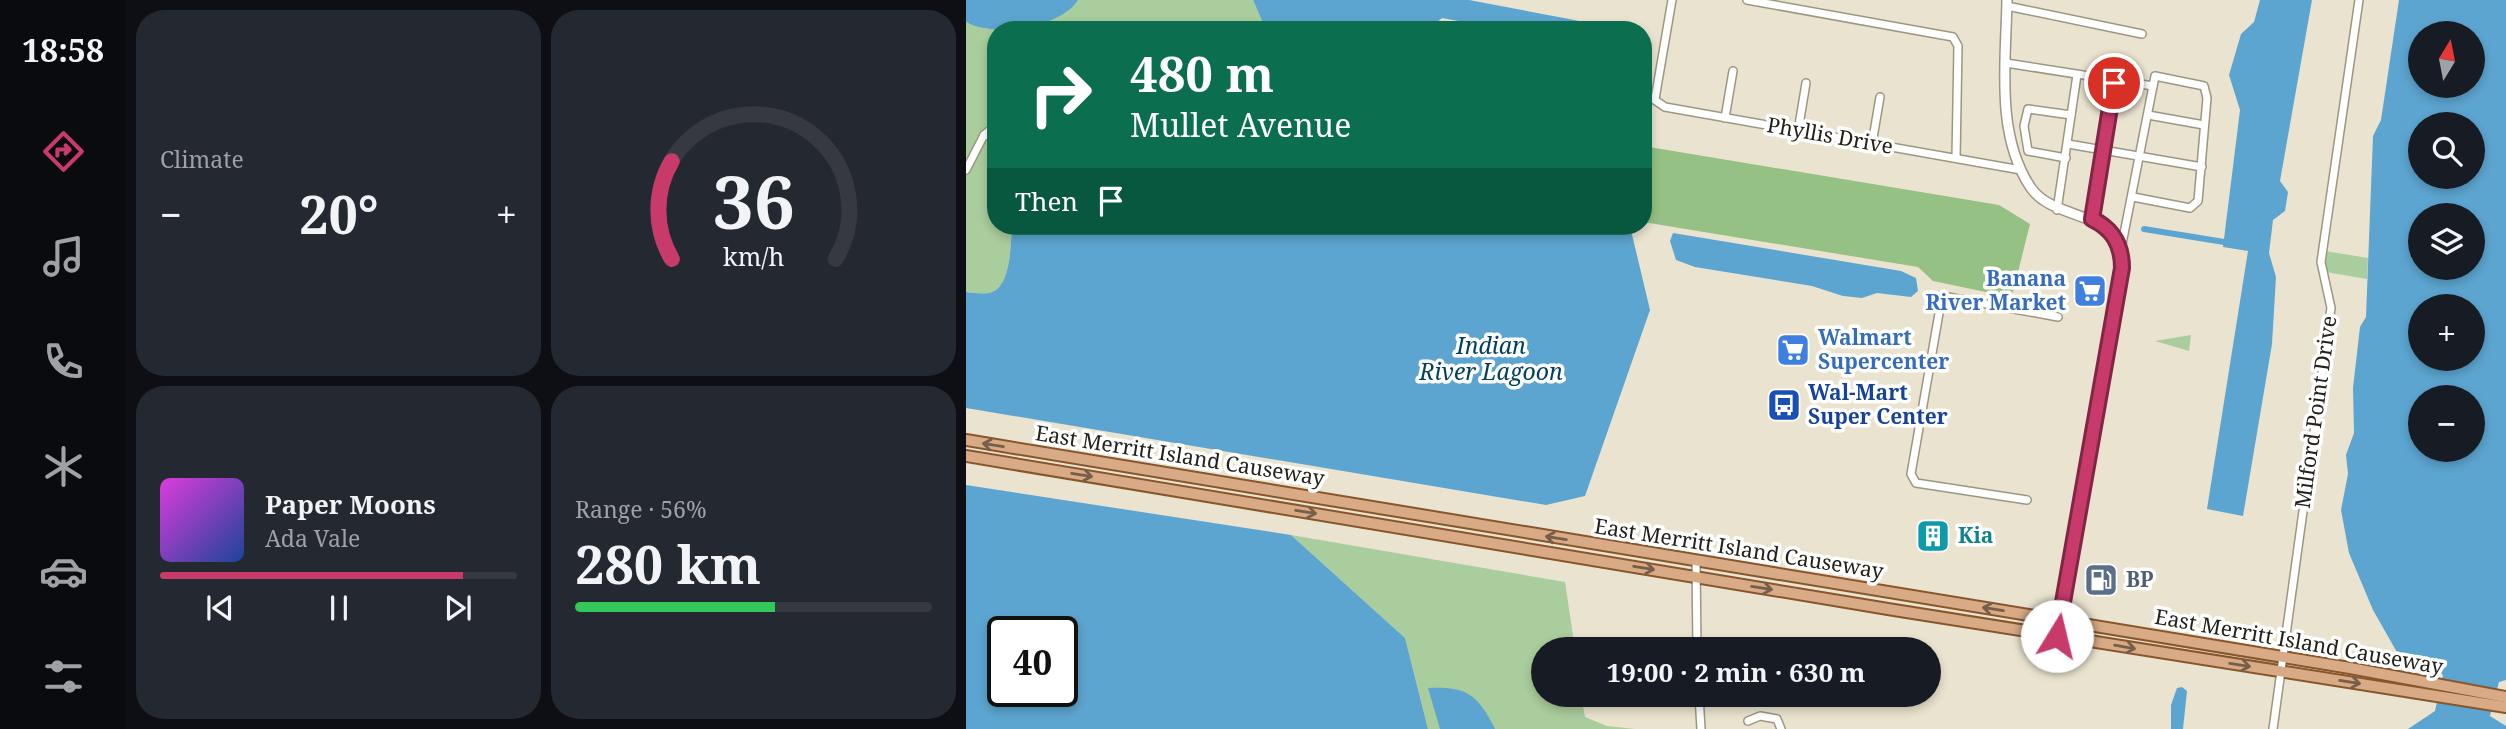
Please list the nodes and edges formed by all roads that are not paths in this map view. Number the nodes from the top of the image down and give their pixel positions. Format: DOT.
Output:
graph roads {
  1 [pos="1672,0"];
  2 [pos="1747,0"];
  3 [pos="2360,0"];
  4 [pos="2007,3"];
  5 [pos="2142,34"];
  6 [pos="2006,63"];
  7 [pos="1733,71"];
  8 [pos="2077,75"];
  9 [pos="2115,79"];
  10 [pos="1806,83"];
  11 [pos="2153,86"];
  12 [pos="1652,97"];
  13 [pos="1880,97"];
  14 [pos="1655,99"];
  15 [pos="2071,115"];
  16 [pos="2148,115"];
  17 [pos="1725,118"];
  18 [pos="2204,125"];
  19 [pos="1798,131"];
  20 [pos="987,132"];
  21 [pos="984,135"];
  22 [pos="987,136"];
  23 [pos="1872,144"];
  24 [pos="2068,144"];
  25 [pos="2103,150"];
  26 [pos="2140,156"];
  27 [pos="1956,158"];
  28 [pos="2066,158"];
  29 [pos="2202,167"];
  30 [pos="966,170"];
  31 [pos="2021,170"];
  32 [pos="2133,197"];
  33 [pos="2057,210"];
  34 [pos="2092,219"];
  35 [pos="2121,249"];
  36 [pos="2058,317"];
  37 [pos="966,440"];
  38 [pos="966,456"];
  39 [pos="2026,500"];
  40 [pos="1696,561"];
  41 [pos="1695,577"];
  42 [pos="2060,620"];
  43 [pos="2057,636"];
  44 [pos="1697,637"];
  45 [pos="2284,658"];
  46 [pos="2282,671"];
  47 [pos="2436,691"];
  48 [pos="2505,702"];
  49 [pos="1700,707"];
  50 [pos="1748,721"];
  51 [pos="1701,729"];
  52 [pos="1781,729"];
  53 [pos="2273,729"];
  1 -- 14 [label="street"];
  2 -- 27 [label="street"];
  3 -- 45 [label="street, Milford Point Drive"];
  4 -- 5 [label="street"];
  4 -- 6 [label="street"];
  6 -- 8 [label="street"];
  6 -- 31 [label="street"];
  7 -- 17 [label="street"];
  8 -- 9 [label="street"];
  8 -- 15 [label="street"];
  9 -- 11 [label="street"];
  9 -- 25 [label="street"];
  10 -- 19 [label="street"];
  11 -- 16 [label="street"];
  11 -- 18 [label="street"];
  12 -- 14 [label="street, Phyllis Drive"];
  13 -- 23 [label="street"];
  14 -- 17 [label="street, Phyllis Drive"];
  15 -- 24 [label="street"];
  15 -- 28 [label="street"];
  16 -- 18 [label="street"];
  16 -- 26 [label="street"];
  17 -- 19 [label="street, Phyllis Drive"];
  18 -- 29 [label="street"];
  19 -- 23 [label="street, Phyllis Drive"];
  20 -- 21 [label="street"];
  21 -- 22 [label="street"];
  21 -- 30 [label="street"];
  23 -- 27 [label="street, Phyllis Drive"];
  24 -- 25 [label="street"];
  24 -- 28 [label="street"];
  25 -- 26 [label="street"];
  25 -- 34 [label="street"];
  26 -- 29 [label="street"];
  26 -- 32 [label="street"];
  27 -- 31 [label="street, Phyllis Drive"];
  28 -- 33 [label="street"];
  29 -- 32 [label="street"];
  31 -- 33 [label="street"];
  32 -- 35 [label="street"];
  33 -- 34 [label="street"];
  34 -- 35 [label="street"];
  35 -- 42 [label="street"];
  36 -- 39 [label="street"];
  40 -- 37 [label="main road, East Merritt Island Causeway, one-way"];
  38 -- 41 [label="main road, East Merritt Island Causeway, one-way"];
  40 -- 41 [label="street"];
  42 -- 40 [label="main road, East Merritt Island Causeway, one-way"];
  41 -- 43 [label="main road, East Merritt Island Causeway, one-way"];
  41 -- 44 [label="street"];
  42 -- 43 [label="street"];
  42 -- 45 [label="main road, East Merritt Island Causeway"];
  43 -- 46 [label="main road, East Merritt Island Causeway, one-way"];
  45 -- 46 [label="street, Milford Point Drive"];
  45 -- 47 [label="main road, East Merritt Island Causeway"];
  46 -- 47 [label="main road, East Merritt Island Causeway, one-way"];
  46 -- 53 [label="street, Milford Point Drive"];
  47 -- 48 [label="main road, East Merritt Island Causeway"];
  49 -- 51 [label="street"];
  50 -- 52 [label="street"];
}
